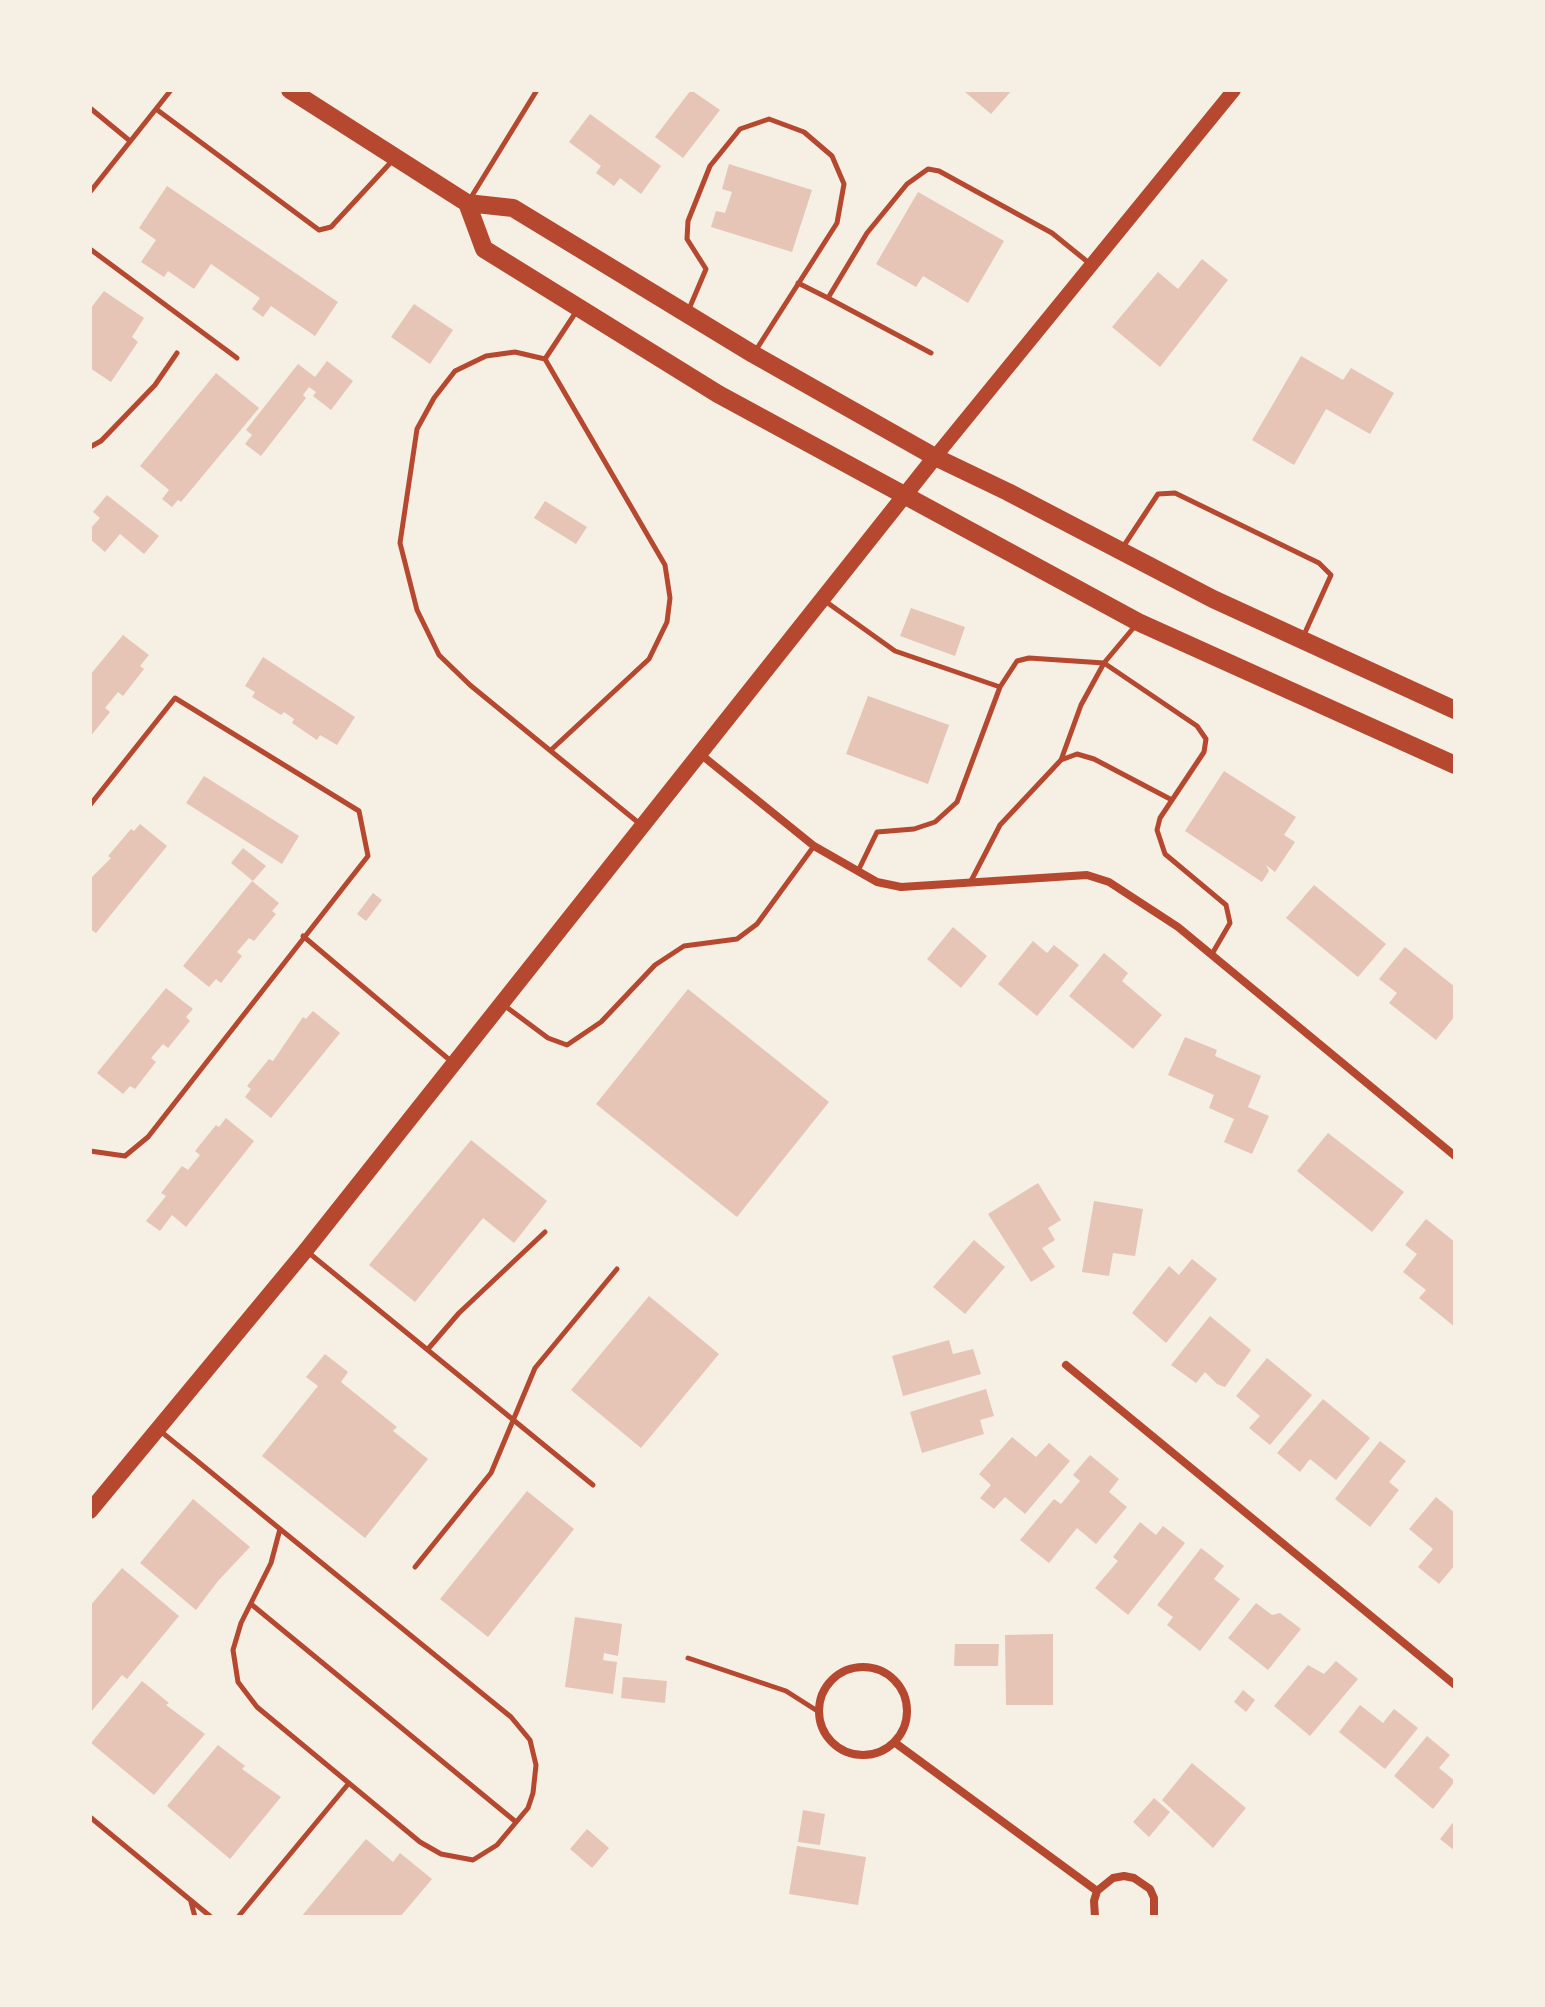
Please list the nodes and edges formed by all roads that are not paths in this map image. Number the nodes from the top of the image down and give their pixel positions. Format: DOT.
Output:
graph roads {
  1 [pos="171,90"];
  2 [pos="290,90"];
  3 [pos="537,90"];
  4 [pos="1234,90"];
  5 [pos="90,108"];
  6 [pos="156,109"];
  7 [pos="130,141"];
  8 [pos="395,157"];
  9 [pos="90,192"];
  10 [pos="467,203"];
  11 [pos="90,249"];
  12 [pos="1093,266"];
  13 [pos="798,283"];
  14 [pos="828,298"];
  15 [pos="579,308"];
  16 [pos="687,314"];
  17 [pos="177,353"];
  18 [pos="931,353"];
  19 [pos="753,354"];
  20 [pos="237,358"];
  21 [pos="545,359"];
  22 [pos="90,447"];
  23 [pos="935,457"];
  24 [pos="902,496"];
  25 [pos="1120,551"];
  26 [pos="821,598"];
  27 [pos="1138,622"];
  28 [pos="1302,640"];
  29 [pos="1104,663"];
  30 [pos="1000,687"];
  31 [pos="1455,710"];
  32 [pos="551,750"];
  33 [pos="698,752"];
  34 [pos="1061,760"];
  35 [pos="1455,765"];
  36 [pos="1172,800"];
  37 [pos="90,805"];
  38 [pos="641,825"];
  39 [pos="814,846"];
  40 [pos="858,872"];
  41 [pos="971,881"];
  42 [pos="303,936"];
  43 [pos="1212,954"];
  44 [pos="501,1003"];
  45 [pos="453,1063"];
  46 [pos="90,1151"];
  47 [pos="1455,1156"];
  48 [pos="545,1232"];
  49 [pos="306,1250"];
  50 [pos="617,1269"];
  51 [pos="428,1349"];
  52 [pos="1066,1365"];
  53 [pos="515,1423"];
  54 [pos="158,1430"];
  55 [pos="593,1485"];
  56 [pos="90,1511"];
  57 [pos="280,1529"];
  58 [pos="415,1567"];
  59 [pos="251,1604"];
  60 [pos="688,1658"];
  61 [pos="1455,1685"];
  62 [pos="819,1712"];
  63 [pos="894,1742"];
  64 [pos="349,1783"];
  65 [pos="90,1817"];
  66 [pos="516,1822"];
  67 [pos="1097,1891"];
  68 [pos="191,1900"];
  69 [pos="195,1917"];
  70 [pos="211,1917"];
  71 [pos="238,1917"];
  72 [pos="1095,1917"];
  73 [pos="1154,1917"];
  1 -- 6 [label="lane"];
  2 -- 8 [label="main road"];
  3 -- 10 [label="lane"];
  4 -- 12 [label="street"];
  5 -- 7 [label="lane"];
  6 -- 7 [label="lane"];
  6 -- 8 [label="lane"];
  7 -- 9 [label="lane"];
  8 -- 10 [label="main road"];
  10 -- 15 [label="main road"];
  10 -- 16 [label="main road"];
  11 -- 20 [label="lane"];
  12 -- 14 [label="lane"];
  12 -- 23 [label="street"];
  13 -- 14 [label="lane"];
  13 -- 16 [label="lane"];
  13 -- 19 [label="lane"];
  14 -- 18 [label="lane"];
  15 -- 21 [label="lane"];
  15 -- 24 [label="main road"];
  16 -- 19 [label="main road"];
  17 -- 22 [label="lane"];
  19 -- 23 [label="main road"];
  21 -- 32 [label="lane"];
  21 -- 32 [label="lane"];
  23 -- 24 [label="main road"];
  23 -- 25 [label="main road"];
  24 -- 26 [label="main road"];
  24 -- 27 [label="main road"];
  25 -- 28 [label="main road"];
  25 -- 28 [label="lane"];
  26 -- 30 [label="lane"];
  26 -- 33 [label="main road"];
  27 -- 29 [label="lane"];
  27 -- 35 [label="main road"];
  28 -- 31 [label="main road"];
  29 -- 30 [label="lane"];
  29 -- 34 [label="lane"];
  29 -- 36 [label="lane"];
  30 -- 40 [label="lane"];
  32 -- 38 [label="lane"];
  33 -- 38 [label="main road"];
  33 -- 39 [label="street"];
  34 -- 36 [label="lane"];
  34 -- 41 [label="lane"];
  36 -- 43 [label="lane"];
  37 -- 42 [label="lane"];
  38 -- 44 [label="main road"];
  39 -- 40 [label="street"];
  39 -- 44 [label="lane"];
  40 -- 41 [label="street"];
  41 -- 43 [label="street"];
  42 -- 45 [label="lane"];
  42 -- 46 [label="lane"];
  43 -- 47 [label="street"];
  44 -- 45 [label="main road"];
  45 -- 49 [label="main road"];
  48 -- 51 [label="lane"];
  49 -- 51 [label="lane"];
  49 -- 54 [label="main road"];
  50 -- 53 [label="lane"];
  51 -- 53 [label="lane"];
  52 -- 61 [label="street"];
  53 -- 55 [label="lane"];
  53 -- 58 [label="lane"];
  54 -- 56 [label="main road"];
  54 -- 57 [label="lane"];
  57 -- 59 [label="lane"];
  57 -- 66 [label="lane"];
  59 -- 64 [label="lane"];
  59 -- 66 [label="lane"];
  60 -- 62 [label="lane"];
  62 -- 63 [label="street"];
  62 -- 63 [label="street"];
  63 -- 67 [label="street"];
  64 -- 66 [label="lane"];
  64 -- 71 [label="lane"];
  65 -- 68 [label="lane"];
  67 -- 72 [label="street"];
  67 -- 73 [label="street"];
  68 -- 69 [label="lane"];
  68 -- 70 [label="lane"];
}
